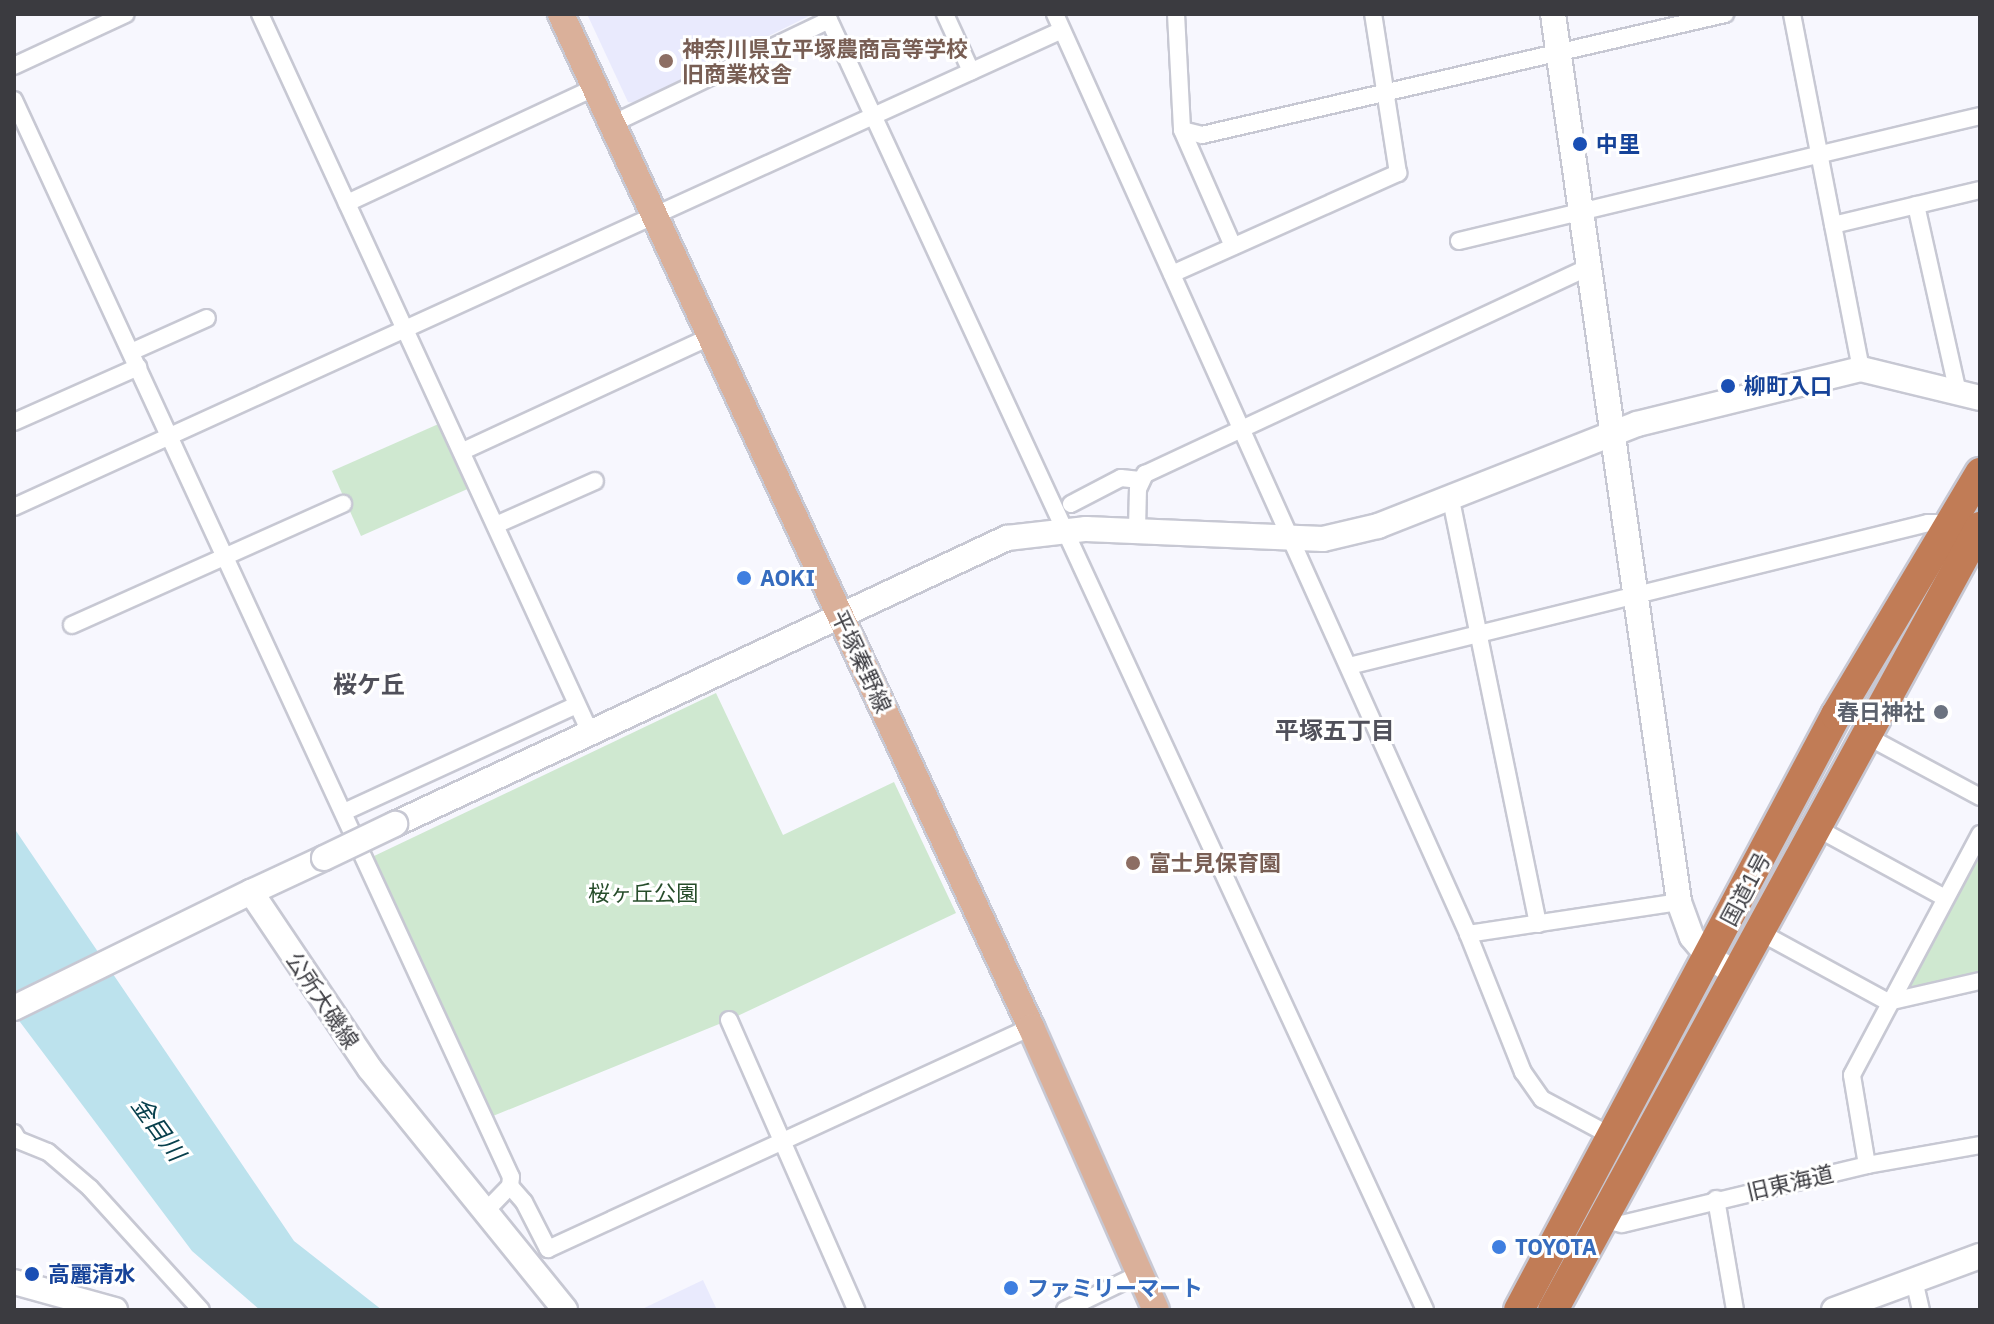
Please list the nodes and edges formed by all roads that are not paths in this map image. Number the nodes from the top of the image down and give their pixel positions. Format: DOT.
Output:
graph roads {
  1 [pos="126,14"];
  2 [pos="260,14"];
  3 [pos="561,14"];
  4 [pos="945,14"];
  5 [pos="1055,14"];
  6 [pos="1176,14"];
  7 [pos="1373,14"];
  8 [pos="1553,14"];
  9 [pos="1725,14"];
  10 [pos="1792,14"];
  11 [pos="827,17"];
  12 [pos="1062,30"];
  13 [pos="1559,53"];
  14 [pos="14,66"];
  15 [pos="971,71"];
  16 [pos="594,88"];
  17 [pos="1387,94"];
  18 [pos="14,100"];
  19 [pos="873,116"];
  20 [pos="1980,116"];
  21 [pos="614,123"];
  22 [pos="1182,130"];
  23 [pos="1819,154"];
  24 [pos="1980,190"];
  25 [pos="347,203"];
  26 [pos="1916,205"];
  27 [pos="1581,211"];
  28 [pos="656,215"];
  29 [pos="1833,225"];
  30 [pos="1459,241"];
  31 [pos="1233,246"];
  32 [pos="1589,267"];
  33 [pos="1172,274"];
  34 [pos="207,318"];
  35 [pos="405,329"];
  36 [pos="712,336"];
  37 [pos="135,360"];
  38 [pos="1861,369"];
  39 [pos="1969,394"];
  40 [pos="14,422"];
  41 [pos="1241,427"];
  42 [pos="1612,432"];
  43 [pos="170,436"];
  44 [pos="463,451"];
  45 [pos="1980,473"];
  46 [pos="1140,480"];
  47 [pos="595,481"];
  48 [pos="1450,495"];
  49 [pos="343,504"];
  50 [pos="1071,504"];
  51 [pos="14,507"];
  52 [pos="1946,523"];
  53 [pos="498,524"];
  54 [pos="1980,527"];
  55 [pos="1064,529"];
  56 [pos="1137,529"];
  57 [pos="1291,539"];
  58 [pos="226,556"];
  59 [pos="1635,595"];
  60 [pos="840,614"];
  61 [pos="72,625"];
  62 [pos="1480,632"];
  63 [pos="1349,666"];
  64 [pos="577,705"];
  65 [pos="590,732"];
  66 [pos="1863,734"];
  67 [pos="1980,797"];
  68 [pos="344,812"];
  69 [pos="1813,826"];
  70 [pos="1980,834"];
  71 [pos="251,892"];
  72 [pos="1945,898"];
  73 [pos="1679,902"];
  74 [pos="1538,924"];
  75 [pos="1756,930"];
  76 [pos="1468,934"];
  77 [pos="1721,965"];
  78 [pos="1980,981"];
  79 [pos="1888,1002"];
  80 [pos="14,1008"];
  81 [pos="729,1020"];
  82 [pos="1031,1027"];
  83 [pos="15,1138"];
  84 [pos="1615,1138"];
  85 [pos="782,1142"];
  86 [pos="1980,1145"];
  87 [pos="1867,1165"];
  88 [pos="510,1186"];
  89 [pos="1716,1199"];
  90 [pos="486,1211"];
  91 [pos="1602,1220"];
  92 [pos="1980,1256"];
  93 [pos="1139,1274"];
  94 [pos="1914,1280"];
  95 [pos="14,1282"];
  96 [pos="115,1310"];
  97 [pos="201,1310"];
  98 [pos="565,1310"];
  99 [pos="856,1310"];
  100 [pos="1065,1310"];
  101 [pos="1156,1310"];
  102 [pos="1425,1310"];
  103 [pos="1519,1310"];
  104 [pos="1553,1310"];
  105 [pos="1735,1310"];
  106 [pos="1834,1310"];
  107 [pos="1921,1310"];
  1 -- 14 [label="street"];
  2 -- 25 [label="street"];
  3 -- 16 [label="main road, 平塚秦野線"];
  4 -- 15 [label="street"];
  5 -- 12 [label="street"];
  6 -- 22 [label="street"];
  7 -- 17 [label="street"];
  8 -- 13 [label="street"];
  9 -- 13 [label="street"];
  10 -- 23 [label="street"];
  11 -- 19 [label="street"];
  11 -- 21 [label="street"];
  12 -- 15 [label="street"];
  12 -- 33 [label="street"];
  13 -- 17 [label="street"];
  13 -- 27 [label="street"];
  15 -- 19 [label="street"];
  16 -- 21 [label="main road, 平塚秦野線"];
  16 -- 25 [label="street"];
  17 -- 22 [label="street"];
  17 -- 31 [label="street"];
  18 -- 37 [label="street"];
  19 -- 28 [label="street"];
  19 -- 55 [label="street"];
  20 -- 23 [label="street"];
  21 -- 28 [label="main road, 平塚秦野線"];
  22 -- 31 [label="street"];
  23 -- 27 [label="street"];
  23 -- 29 [label="street"];
  24 -- 26 [label="street"];
  25 -- 35 [label="street"];
  26 -- 29 [label="street"];
  26 -- 39 [label="street"];
  27 -- 30 [label="street"];
  27 -- 32 [label="street"];
  28 -- 35 [label="street"];
  28 -- 36 [label="main road, 平塚秦野線"];
  29 -- 38 [label="street"];
  31 -- 33 [label="street"];
  32 -- 41 [label="street"];
  32 -- 42 [label="street"];
  33 -- 41 [label="street"];
  34 -- 37 [label="street"];
  35 -- 43 [label="street"];
  35 -- 44 [label="street"];
  36 -- 44 [label="street"];
  36 -- 60 [label="main road, 平塚秦野線"];
  37 -- 40 [label="street"];
  37 -- 43 [label="street"];
  38 -- 39 [label="street"];
  38 -- 42 [label="street"];
  41 -- 46 [label="street"];
  41 -- 57 [label="street"];
  42 -- 48 [label="street"];
  42 -- 59 [label="street"];
  43 -- 51 [label="street"];
  43 -- 58 [label="street"];
  44 -- 53 [label="street"];
  45 -- 52 [label="highway, 国道1号"];
  46 -- 50 [label="street"];
  46 -- 56 [label="street"];
  47 -- 53 [label="street"];
  48 -- 57 [label="street"];
  48 -- 62 [label="street"];
  49 -- 58 [label="street"];
  52 -- 59 [label="street"];
  52 -- 77 [label="highway, 国道1号"];
  53 -- 64 [label="street"];
  54 -- 66 [label="highway, 国道1号"];
  55 -- 56 [label="street"];
  55 -- 60 [label="street"];
  55 -- 102 [label="street"];
  56 -- 57 [label="street"];
  57 -- 63 [label="street"];
  58 -- 61 [label="street"];
  58 -- 68 [label="street"];
  59 -- 62 [label="street"];
  59 -- 73 [label="street"];
  60 -- 65 [label="street"];
  60 -- 82 [label="main road, 平塚秦野線"];
  62 -- 63 [label="street"];
  62 -- 74 [label="street"];
  63 -- 76 [label="street"];
  64 -- 65 [label="street"];
  64 -- 68 [label="street"];
  65 -- 71 [label="street, bridge"];
  66 -- 67 [label="street"];
  66 -- 69 [label="highway, 国道1号"];
  68 -- 88 [label="street"];
  69 -- 72 [label="street"];
  69 -- 75 [label="highway, 国道1号"];
  70 -- 72 [label="street"];
  71 -- 80 [label="street"];
  71 -- 90 [label="street, 公所大磯線"];
  72 -- 79 [label="street"];
  73 -- 74 [label="street"];
  73 -- 77 [label="street"];
  74 -- 76 [label="street"];
  75 -- 77 [label="highway, 国道1号"];
  75 -- 79 [label="street"];
  76 -- 84 [label="street"];
  77 -- 84 [label="highway, 国道1号"];
  77 -- 91 [label="highway, 国道1号"];
  78 -- 79 [label="street"];
  79 -- 87 [label="street"];
  81 -- 85 [label="street"];
  82 -- 85 [label="street"];
  82 -- 93 [label="main road, 平塚秦野線"];
  83 -- 97 [label="street"];
  84 -- 103 [label="highway, 国道1号"];
  85 -- 88 [label="street"];
  85 -- 99 [label="street"];
  86 -- 87 [label="street, 旧東海道"];
  87 -- 89 [label="street, 旧東海道"];
  88 -- 90 [label="street"];
  89 -- 91 [label="street, 旧東海道"];
  89 -- 105 [label="street"];
  90 -- 98 [label="street, 公所大磯線"];
  91 -- 104 [label="highway, 国道1号"];
  92 -- 94 [label="street"];
  93 -- 100 [label="street"];
  93 -- 101 [label="main road, 平塚秦野線"];
  94 -- 106 [label="street"];
  94 -- 107 [label="street"];
  95 -- 96 [label="street"];
}
